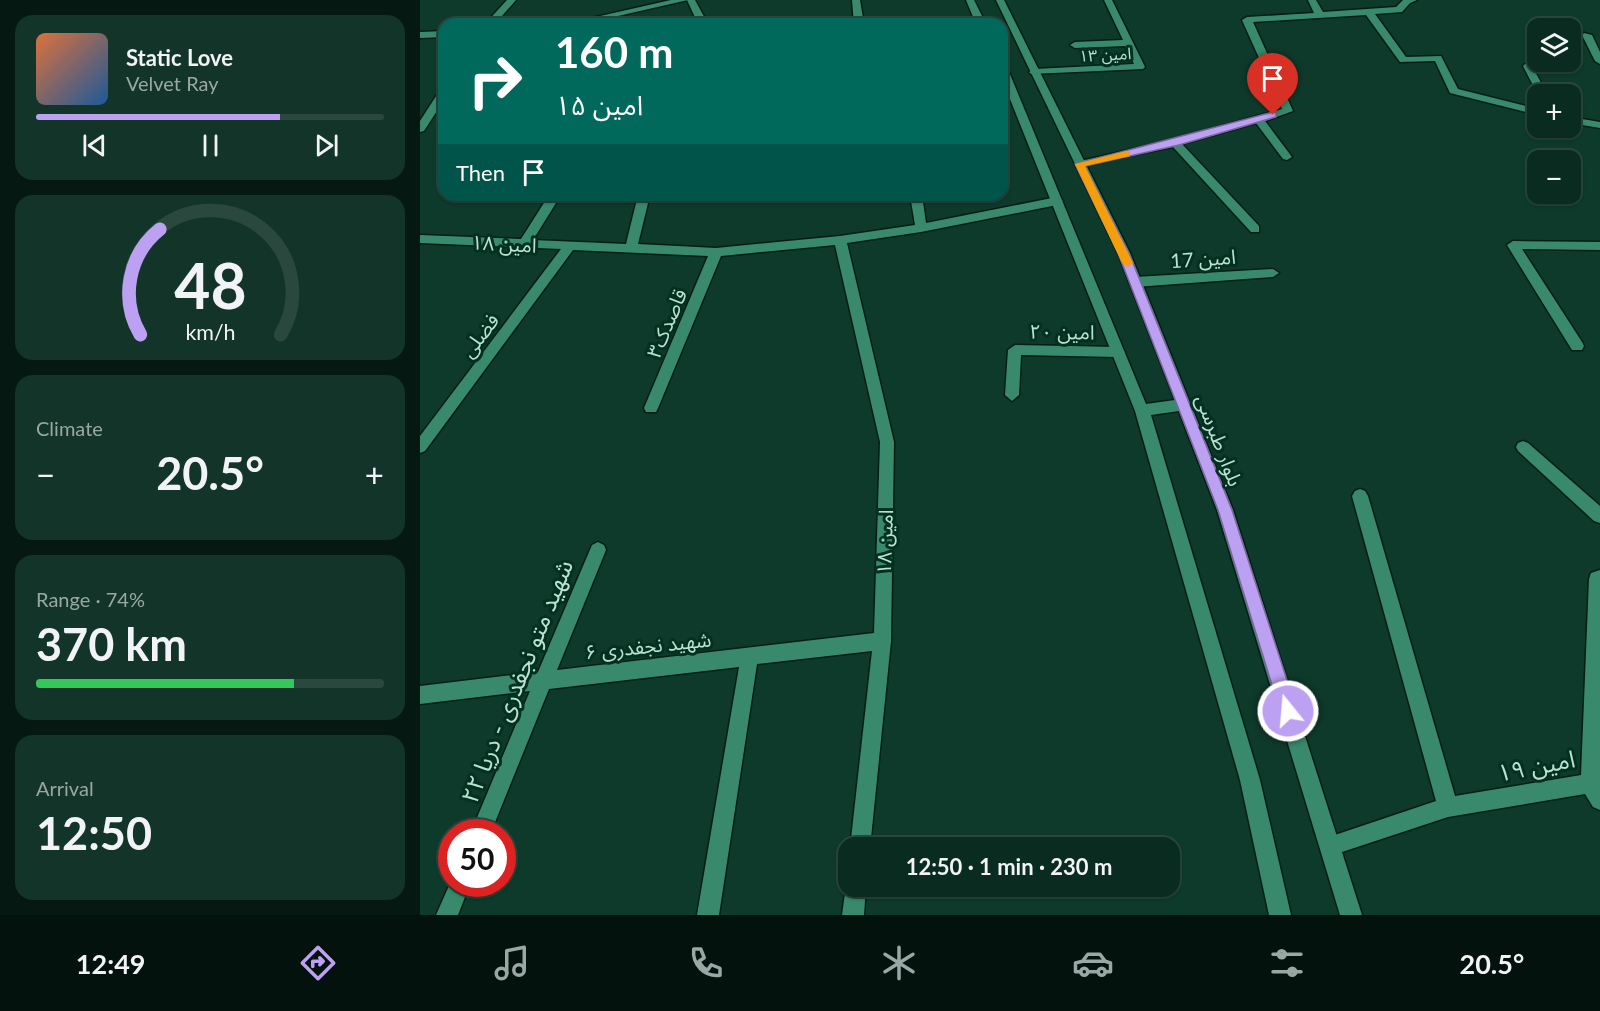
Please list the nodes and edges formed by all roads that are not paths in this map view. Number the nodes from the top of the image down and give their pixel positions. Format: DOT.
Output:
graph roads {
  1 [pos="512,0"];
  2 [pos="684,0"];
  3 [pos="691,0"];
  4 [pos="856,0"];
  5 [pos="970,0"];
  6 [pos="1000,0"];
  7 [pos="1108,0"];
  8 [pos="1312,0"];
  9 [pos="1413,0"];
  10 [pos="1369,12"];
  11 [pos="1320,15"];
  12 [pos="495,18"];
  13 [pos="598,18"];
  14 [pos="700,18"];
  15 [pos="858,18"];
  16 [pos="978,18"];
  17 [pos="438,34"];
  18 [pos="420,35"];
  19 [pos="1587,35"];
  20 [pos="1128,43"];
  21 [pos="1075,45"];
  22 [pos="1600,61"];
  23 [pos="1034,72"];
  24 [pos="1008,82"];
  25 [pos="438,101"];
  26 [pos="1527,109"];
  27 [pos="1258,119"];
  28 [pos="1581,122"];
  29 [pos="1600,125"];
  30 [pos="420,129"];
  31 [pos="1175,143"];
  32 [pos="1287,157"];
  33 [pos="1080,164"];
  34 [pos="551,201"];
  35 [pos="643,201"];
  36 [pos="917,201"];
  37 [pos="1057,201"];
  38 [pos="921,228"];
  39 [pos="1255,230"];
  40 [pos="420,239"];
  41 [pos="840,240"];
  42 [pos="524,244"];
  43 [pos="1600,246"];
  44 [pos="569,247"];
  45 [pos="631,249"];
  46 [pos="716,252"];
  47 [pos="1273,273"];
  48 [pos="1135,282"];
  49 [pos="1577,346"];
  50 [pos="1118,352"];
  51 [pos="1012,395"];
  52 [pos="1183,404"];
  53 [pos="651,408"];
  54 [pos="1142,411"];
  55 [pos="420,447"];
  56 [pos="1523,447"];
  57 [pos="1360,496"];
  58 [pos="1600,516"];
  59 [pos="598,550"];
  60 [pos="1600,578"];
  61 [pos="882,641"];
  62 [pos="749,657"];
  63 [pos="544,680"];
  64 [pos="420,695"];
  65 [pos="1595,791"];
  66 [pos="1448,807"];
  67 [pos="486,819"];
  68 [pos="861,837"];
  69 [pos="1330,846"];
  70 [pos="455,897"];
  71 [pos="855,897"];
  72 [pos="447,915"];
  73 [pos="708,915"];
  74 [pos="853,915"];
  75 [pos="1280,915"];
  76 [pos="1351,915"];
  1 -- 12 [label="street"];
  2 -- 13 [label="street"];
  3 -- 14 [label="street"];
  4 -- 15 [label="street"];
  5 -- 16 [label="street"];
  6 -- 23 [label="street, بلوار طبرسی"];
  7 -- 20 [label="street, امین ۱۳"];
  8 -- 11 [label="street"];
  9 -- 10 [label="street"];
  10 -- 11 [label="street"];
  10 -- 26 [label="street"];
  11 -- 27 [label="street"];
  17 -- 18 [label="street"];
  19 -- 22 [label="street"];
  20 -- 21 [label="street"];
  20 -- 23 [label="street, امین ۱۳"];
  23 -- 33 [label="street, بلوار طبرسی"];
  24 -- 37 [label="street"];
  25 -- 30 [label="street"];
  27 -- 31 [label="street"];
  27 -- 32 [label="street"];
  28 -- 29 [label="street"];
  31 -- 33 [label="street"];
  31 -- 39 [label="street"];
  33 -- 48 [label="street, بلوار طبرسی"];
  34 -- 42 [label="street"];
  35 -- 45 [label="street"];
  36 -- 38 [label="street"];
  37 -- 38 [label="street, امین ۱۸"];
  37 -- 50 [label="street"];
  38 -- 41 [label="street, امین ۱۸"];
  40 -- 42 [label="street, امین ۱۸"];
  41 -- 46 [label="street, امین ۱۸"];
  41 -- 61 [label="street, امین ۱۸"];
  42 -- 44 [label="street, امین ۱۸"];
  43 -- 49 [label="street"];
  44 -- 45 [label="street, امین ۱۸"];
  44 -- 55 [label="street, فضلی"];
  45 -- 46 [label="street, امین ۱۸"];
  46 -- 53 [label="street, قاصدک۳"];
  47 -- 48 [label="street, امین 17"];
  48 -- 52 [label="street, بلوار طبرسی"];
  50 -- 51 [label="street, امین ۲۰"];
  50 -- 54 [label="street"];
  52 -- 54 [label="street"];
  52 -- 69 [label="street, بلوار طبرسی"];
  54 -- 75 [label="street"];
  56 -- 58 [label="street"];
  57 -- 66 [label="street"];
  59 -- 63 [label="street, شهید متو نجفدری - دریا ۲۲"];
  60 -- 65 [label="street, امین ۱۹"];
  61 -- 62 [label="street, شهید نجفدری ۶"];
  61 -- 68 [label="street, امین ۱۸"];
  62 -- 63 [label="street, شهید نجفدری ۶"];
  62 -- 73 [label="street"];
  63 -- 64 [label="street, شهید نجفدری ۶"];
  63 -- 67 [label="street, شهید متو نجفدری - دریا ۲۲"];
  65 -- 66 [label="street, امین ۱۹"];
  66 -- 69 [label="street, امین ۱۹"];
  69 -- 76 [label="street, بلوار طبرسی"];
  70 -- 72 [label="street"];
  71 -- 74 [label="street"];
}
